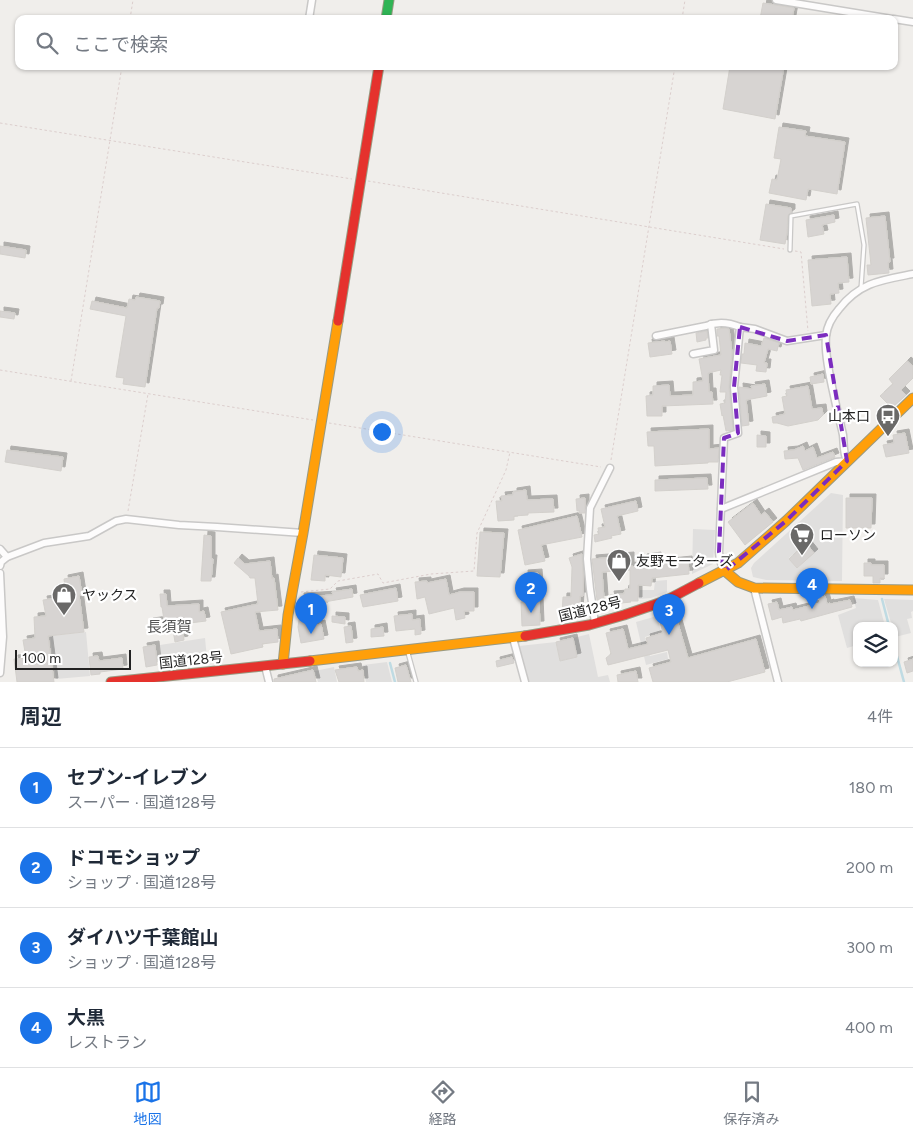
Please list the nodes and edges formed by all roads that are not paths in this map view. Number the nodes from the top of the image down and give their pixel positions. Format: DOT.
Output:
graph roads {
  1 [pos="312,0"];
  2 [pos="389,0"];
  3 [pos="776,0"];
  4 [pos="310,15"];
  5 [pos="387,15"];
  6 [pos="868,15"];
  7 [pos="898,20"];
  8 [pos="913,22"];
  9 [pos="378,70"];
  10 [pos="790,250"];
  11 [pos="913,274"];
  12 [pos="861,288"];
  13 [pos="711,324"];
  14 [pos="740,327"];
  15 [pos="826,335"];
  16 [pos="656,336"];
  17 [pos="693,354"];
  18 [pos="913,398"];
  19 [pos="847,461"];
  20 [pos="610,468"];
  21 [pos="721,509"];
  22 [pos="303,533"];
  23 [pos="0,549"];
  24 [pos="7,557"];
  25 [pos="0,566"];
  26 [pos="724,570"];
  27 [pos="0,573"];
  28 [pos="754,588"];
  29 [pos="913,590"];
  30 [pos="595,623"];
  31 [pos="513,638"];
  32 [pos="407,650"];
  33 [pos="283,664"];
  34 [pos="265,666"];
  35 [pos="0,673"];
  36 [pos="111,682"];
  37 [pos="269,682"];
  38 [pos="416,682"];
  39 [pos="525,682"];
  40 [pos="778,682"];
  1 -- 4 [label="street"];
  2 -- 5 [label="main road"];
  3 -- 6 [label="street"];
  7 -- 8 [label="street"];
  9 -- 22 [label="main road"];
  10 -- 12 [label="lane"];
  11 -- 12 [label="street"];
  12 -- 15 [label="street"];
  13 -- 14 [label="street"];
  13 -- 16 [label="street"];
  13 -- 17 [label="street"];
  14 -- 15 [label="street"];
  14 -- 21 [label="street"];
  15 -- 19 [label="street"];
  18 -- 19 [label="main road, 国道128号"];
  19 -- 21 [label="street"];
  19 -- 26 [label="main road, 国道128号"];
  20 -- 30 [label="street"];
  21 -- 26 [label="street"];
  22 -- 24 [label="street"];
  22 -- 33 [label="main road"];
  23 -- 24 [label="street"];
  24 -- 25 [label="street"];
  26 -- 28 [label="main road"];
  26 -- 30 [label="main road, 国道128号"];
  27 -- 35 [label="street"];
  28 -- 29 [label="main road"];
  28 -- 40 [label="street"];
  30 -- 31 [label="main road, 国道128号"];
  31 -- 32 [label="main road, 国道128号"];
  31 -- 39 [label="street"];
  32 -- 33 [label="main road, 国道128号"];
  32 -- 38 [label="lane"];
  33 -- 34 [label="main road, 国道128号"];
  34 -- 36 [label="main road, 国道128号"];
  34 -- 37 [label="street"];
}
